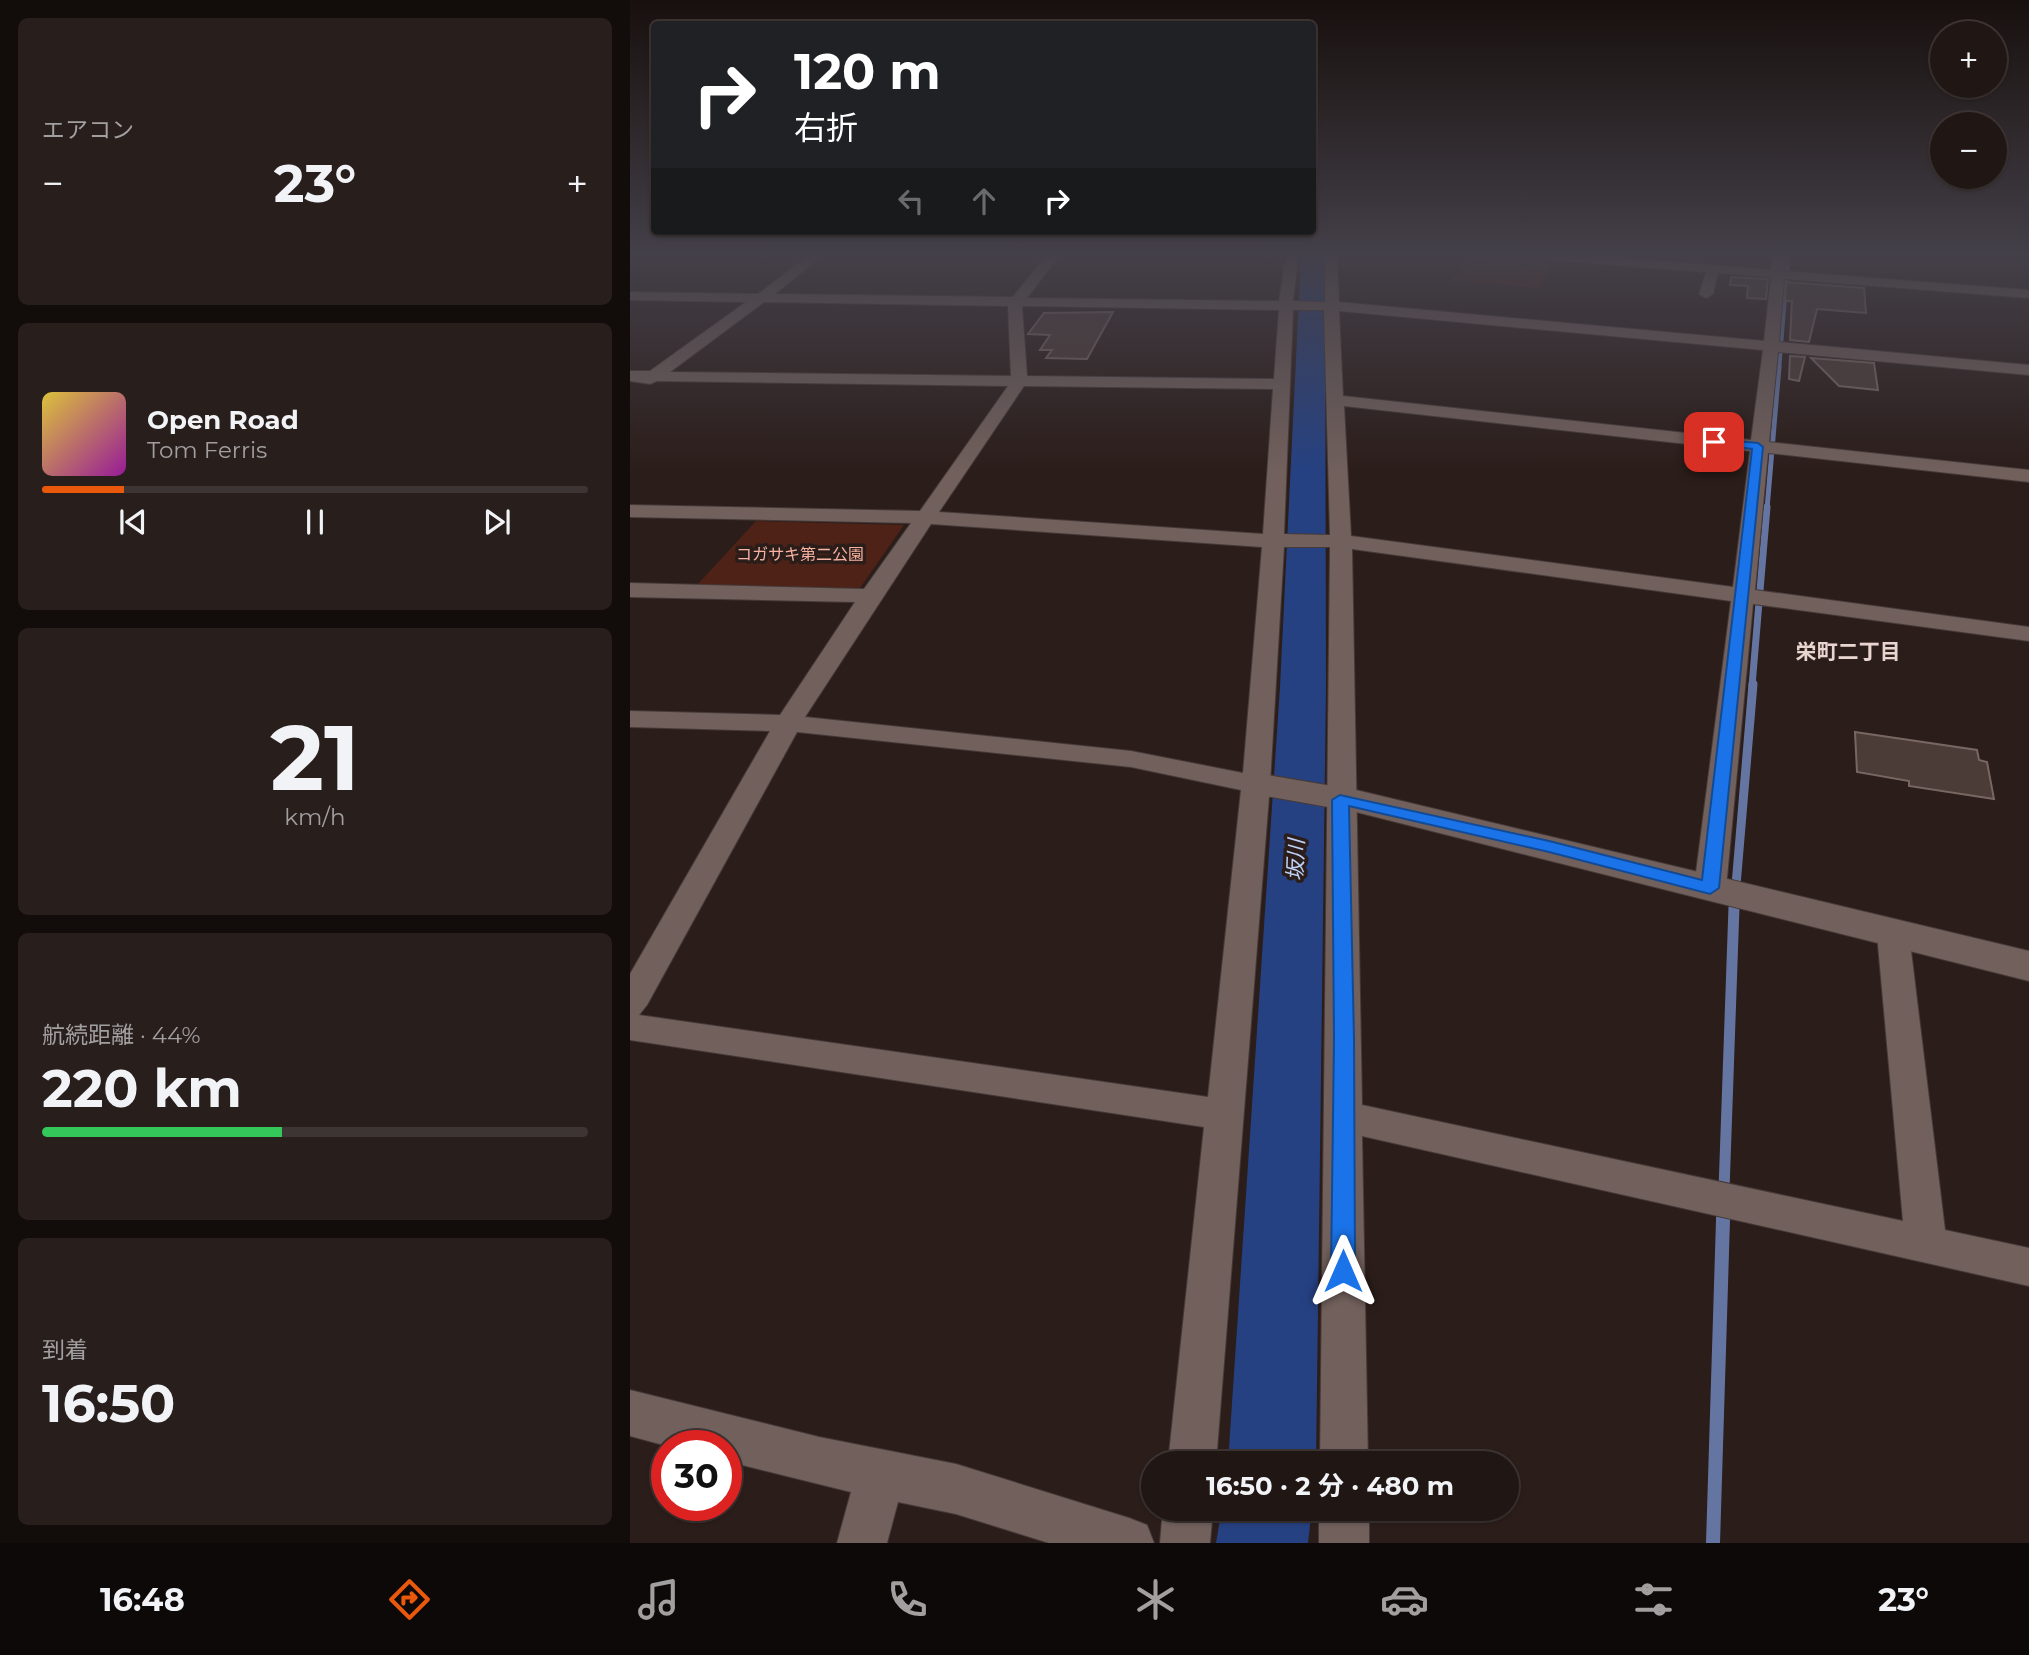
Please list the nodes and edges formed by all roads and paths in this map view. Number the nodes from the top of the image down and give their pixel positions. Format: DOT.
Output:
graph roads {
  1 [pos="720,328"];
  2 [pos="1017,328"];
  3 [pos="1287,328"];
  4 [pos="1330,328"];
  5 [pos="1569,328"];
  6 [pos="1778,328"];
  7 [pos="1777,347"];
  8 [pos="2029,370"];
  9 [pos="630,376"];
  10 [pos="654,376"];
  11 [pos="1019,381"];
  12 [pos="1281,384"];
  13 [pos="630,394"];
  14 [pos="1334,400"];
  15 [pos="1767,448"];
  16 [pos="2029,476"];
  17 [pos="630,511"];
  18 [pos="926,517"];
  19 [pos="1273,541"];
  20 [pos="1341,541"];
  21 [pos="630,590"];
  22 [pos="871,596"];
  23 [pos="1753,596"];
  24 [pos="2029,634"];
  25 [pos="630,719"];
  26 [pos="788,723"];
  27 [pos="1261,785"];
  28 [pos="1335,799"];
  29 [pos="1727,892"];
  30 [pos="1893,934"];
  31 [pos="2029,966"];
  32 [pos="630,1005"];
  33 [pos="630,1027"];
  34 [pos="1224,1115"];
  35 [pos="1342,1116"];
  36 [pos="1926,1244"];
  37 [pos="2029,1267"];
  38 [pos="630,1413"];
  39 [pos="1193,1451"];
  40 [pos="1344,1451"];
  41 [pos="881,1474"];
  42 [pos="1187,1521"];
  43 [pos="1344,1521"];
  44 [pos="862,1543"];
  45 [pos="1129,1543"];
  46 [pos="1185,1543"];
  47 [pos="1343,1543"];
  1 -- 10 [label="street"];
  2 -- 11 [label="street"];
  3 -- 12 [label="street"];
  4 -- 14 [label="street"];
  5 -- 7 [label="street"];
  6 -- 7 [label="street"];
  7 -- 8 [label="street"];
  7 -- 15 [label="street"];
  9 -- 10 [label="street"];
  10 -- 11 [label="street"];
  10 -- 13 [label="street"];
  11 -- 12 [label="street"];
  11 -- 18 [label="street"];
  12 -- 19 [label="street"];
  14 -- 15 [label="street"];
  14 -- 20 [label="street"];
  15 -- 16 [label="street"];
  15 -- 23 [label="street"];
  17 -- 18 [label="street"];
  18 -- 19 [label="street"];
  18 -- 22 [label="street"];
  19 -- 20 [label="street"];
  19 -- 27 [label="street"];
  20 -- 23 [label="street"];
  20 -- 28 [label="street"];
  21 -- 22 [label="street"];
  22 -- 26 [label="street"];
  23 -- 24 [label="street"];
  23 -- 29 [label="street"];
  25 -- 26 [label="street"];
  26 -- 27 [label="street"];
  26 -- 32 [label="street"];
  27 -- 28 [label="street"];
  27 -- 34 [label="street"];
  28 -- 29 [label="street"];
  28 -- 35 [label="street"];
  29 -- 30 [label="street"];
  30 -- 31 [label="street"];
  30 -- 36 [label="street"];
  33 -- 34 [label="street"];
  34 -- 39 [label="street"];
  35 -- 36 [label="street"];
  35 -- 40 [label="street"];
  36 -- 37 [label="street"];
  38 -- 41 [label="street"];
  41 -- 44 [label="street"];
  41 -- 45 [label="street"];
  42 -- 46 [label="street"];
  43 -- 47 [label="street"];
}
